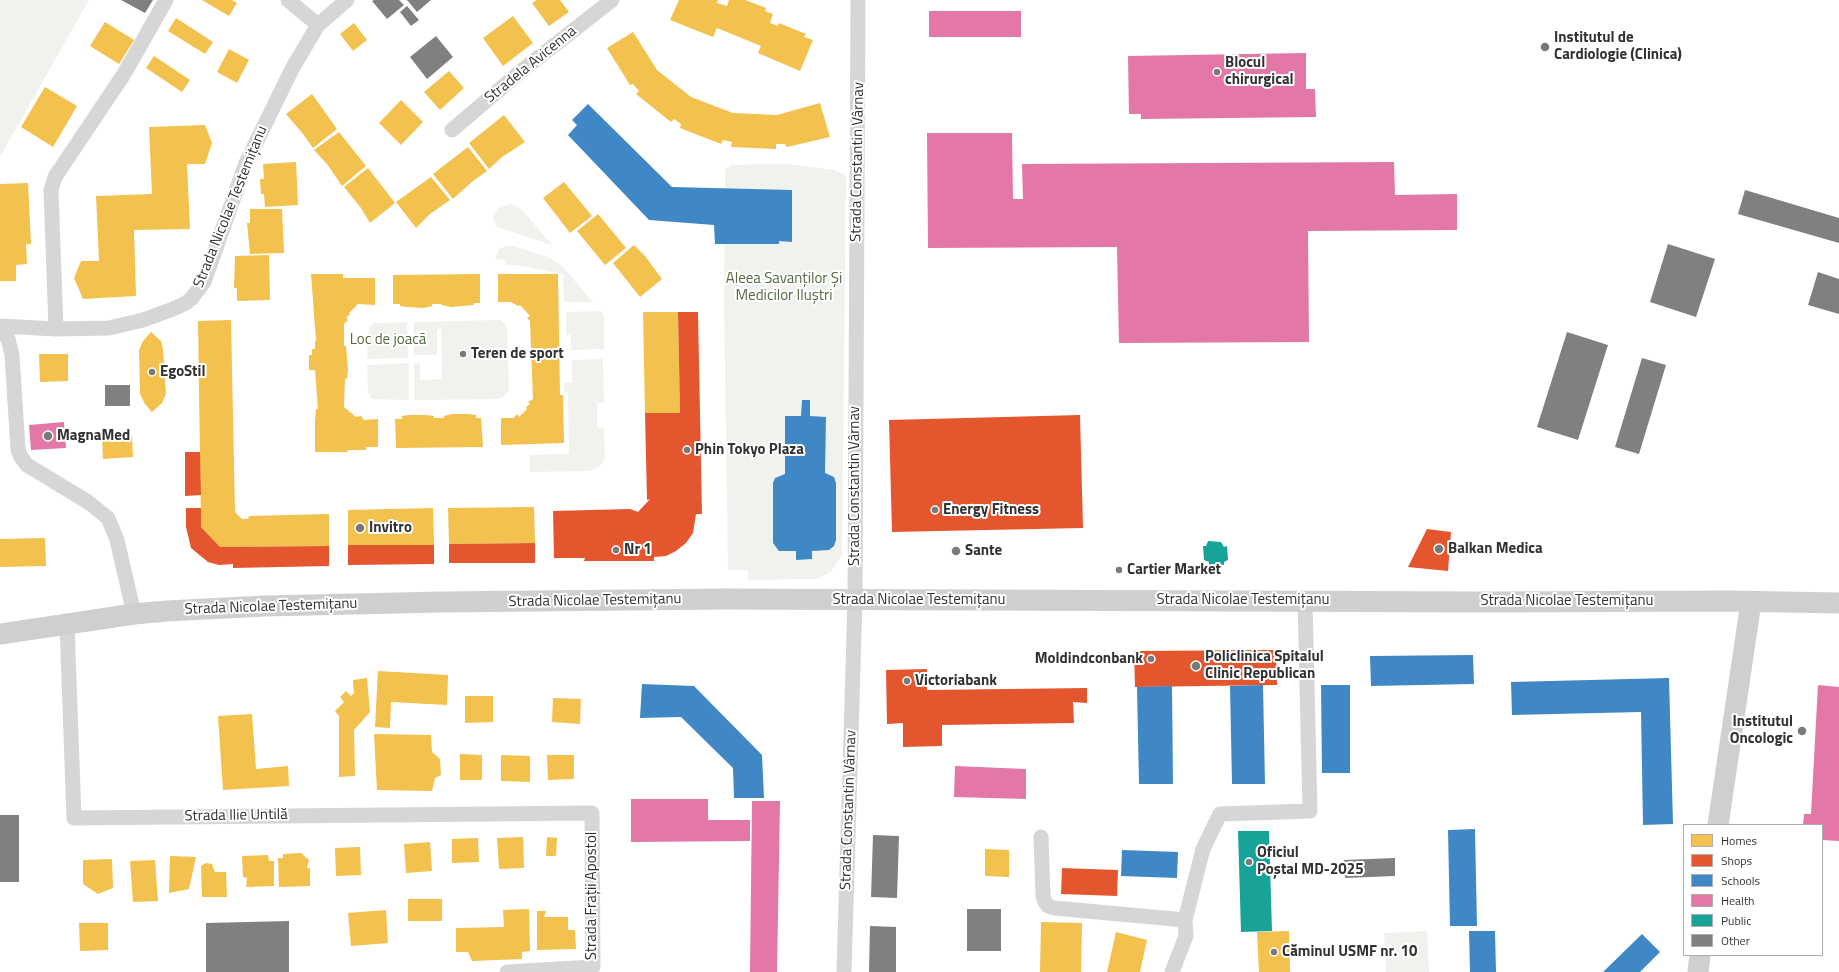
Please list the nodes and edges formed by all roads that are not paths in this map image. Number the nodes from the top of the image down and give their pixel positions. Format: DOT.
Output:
graph roads {
  1 [pos="166,0"];
  2 [pos="288,0"];
  3 [pos="347,0"];
  4 [pos="612,0"];
  5 [pos="858,0"];
  6 [pos="318,25"];
  7 [pos="452,130"];
  8 [pos="0,327"];
  9 [pos="56,329"];
  10 [pos="854,600"];
  11 [pos="1305,600"];
  12 [pos="1751,602"];
  13 [pos="1839,602"];
  14 [pos="134,614"];
  15 [pos="67,624"];
  16 [pos="0,634"];
  17 [pos="592,813"];
  18 [pos="1718,824"];
  19 [pos="1042,837"];
  20 [pos="1185,920"];
  21 [pos="1700,956"];
  22 [pos="507,972"];
  23 [pos="844,972"];
  24 [pos="1172,972"];
  25 [pos="1698,972"];
  1 -- 9 [label="street"];
  2 -- 6 [label="street"];
  3 -- 6 [label="street"];
  4 -- 7 [label="street, Stradela Avicenna"];
  5 -- 10 [label="street, Strada Constantin Vârnav"];
  6 -- 9 [label="street, Strada Nicolae Testemițanu"];
  8 -- 9 [label="street, Strada Nicolae Testemițanu"];
  8 -- 14 [label="street"];
  10 -- 11 [label="main road, Strada Nicolae Testemițanu"];
  10 -- 14 [label="main road, Strada Nicolae Testemițanu"];
  10 -- 23 [label="street, Strada Constantin Vârnav"];
  11 -- 12 [label="main road, Strada Nicolae Testemițanu"];
  11 -- 20 [label="street"];
  12 -- 13 [label="main road, Strada Nicolae Testemițanu"];
  12 -- 18 [label="main road"];
  14 -- 15 [label="main road, Strada Nicolae Testemițanu"];
  15 -- 16 [label="main road, Strada Nicolae Testemițanu"];
  15 -- 17 [label="street, Strada Ilie Untilă"];
  17 -- 22 [label="street, Strada Frații Apostol"];
  19 -- 20 [label="street"];
  20 -- 24 [label="street"];
  21 -- 25 [label="main road"];
}
